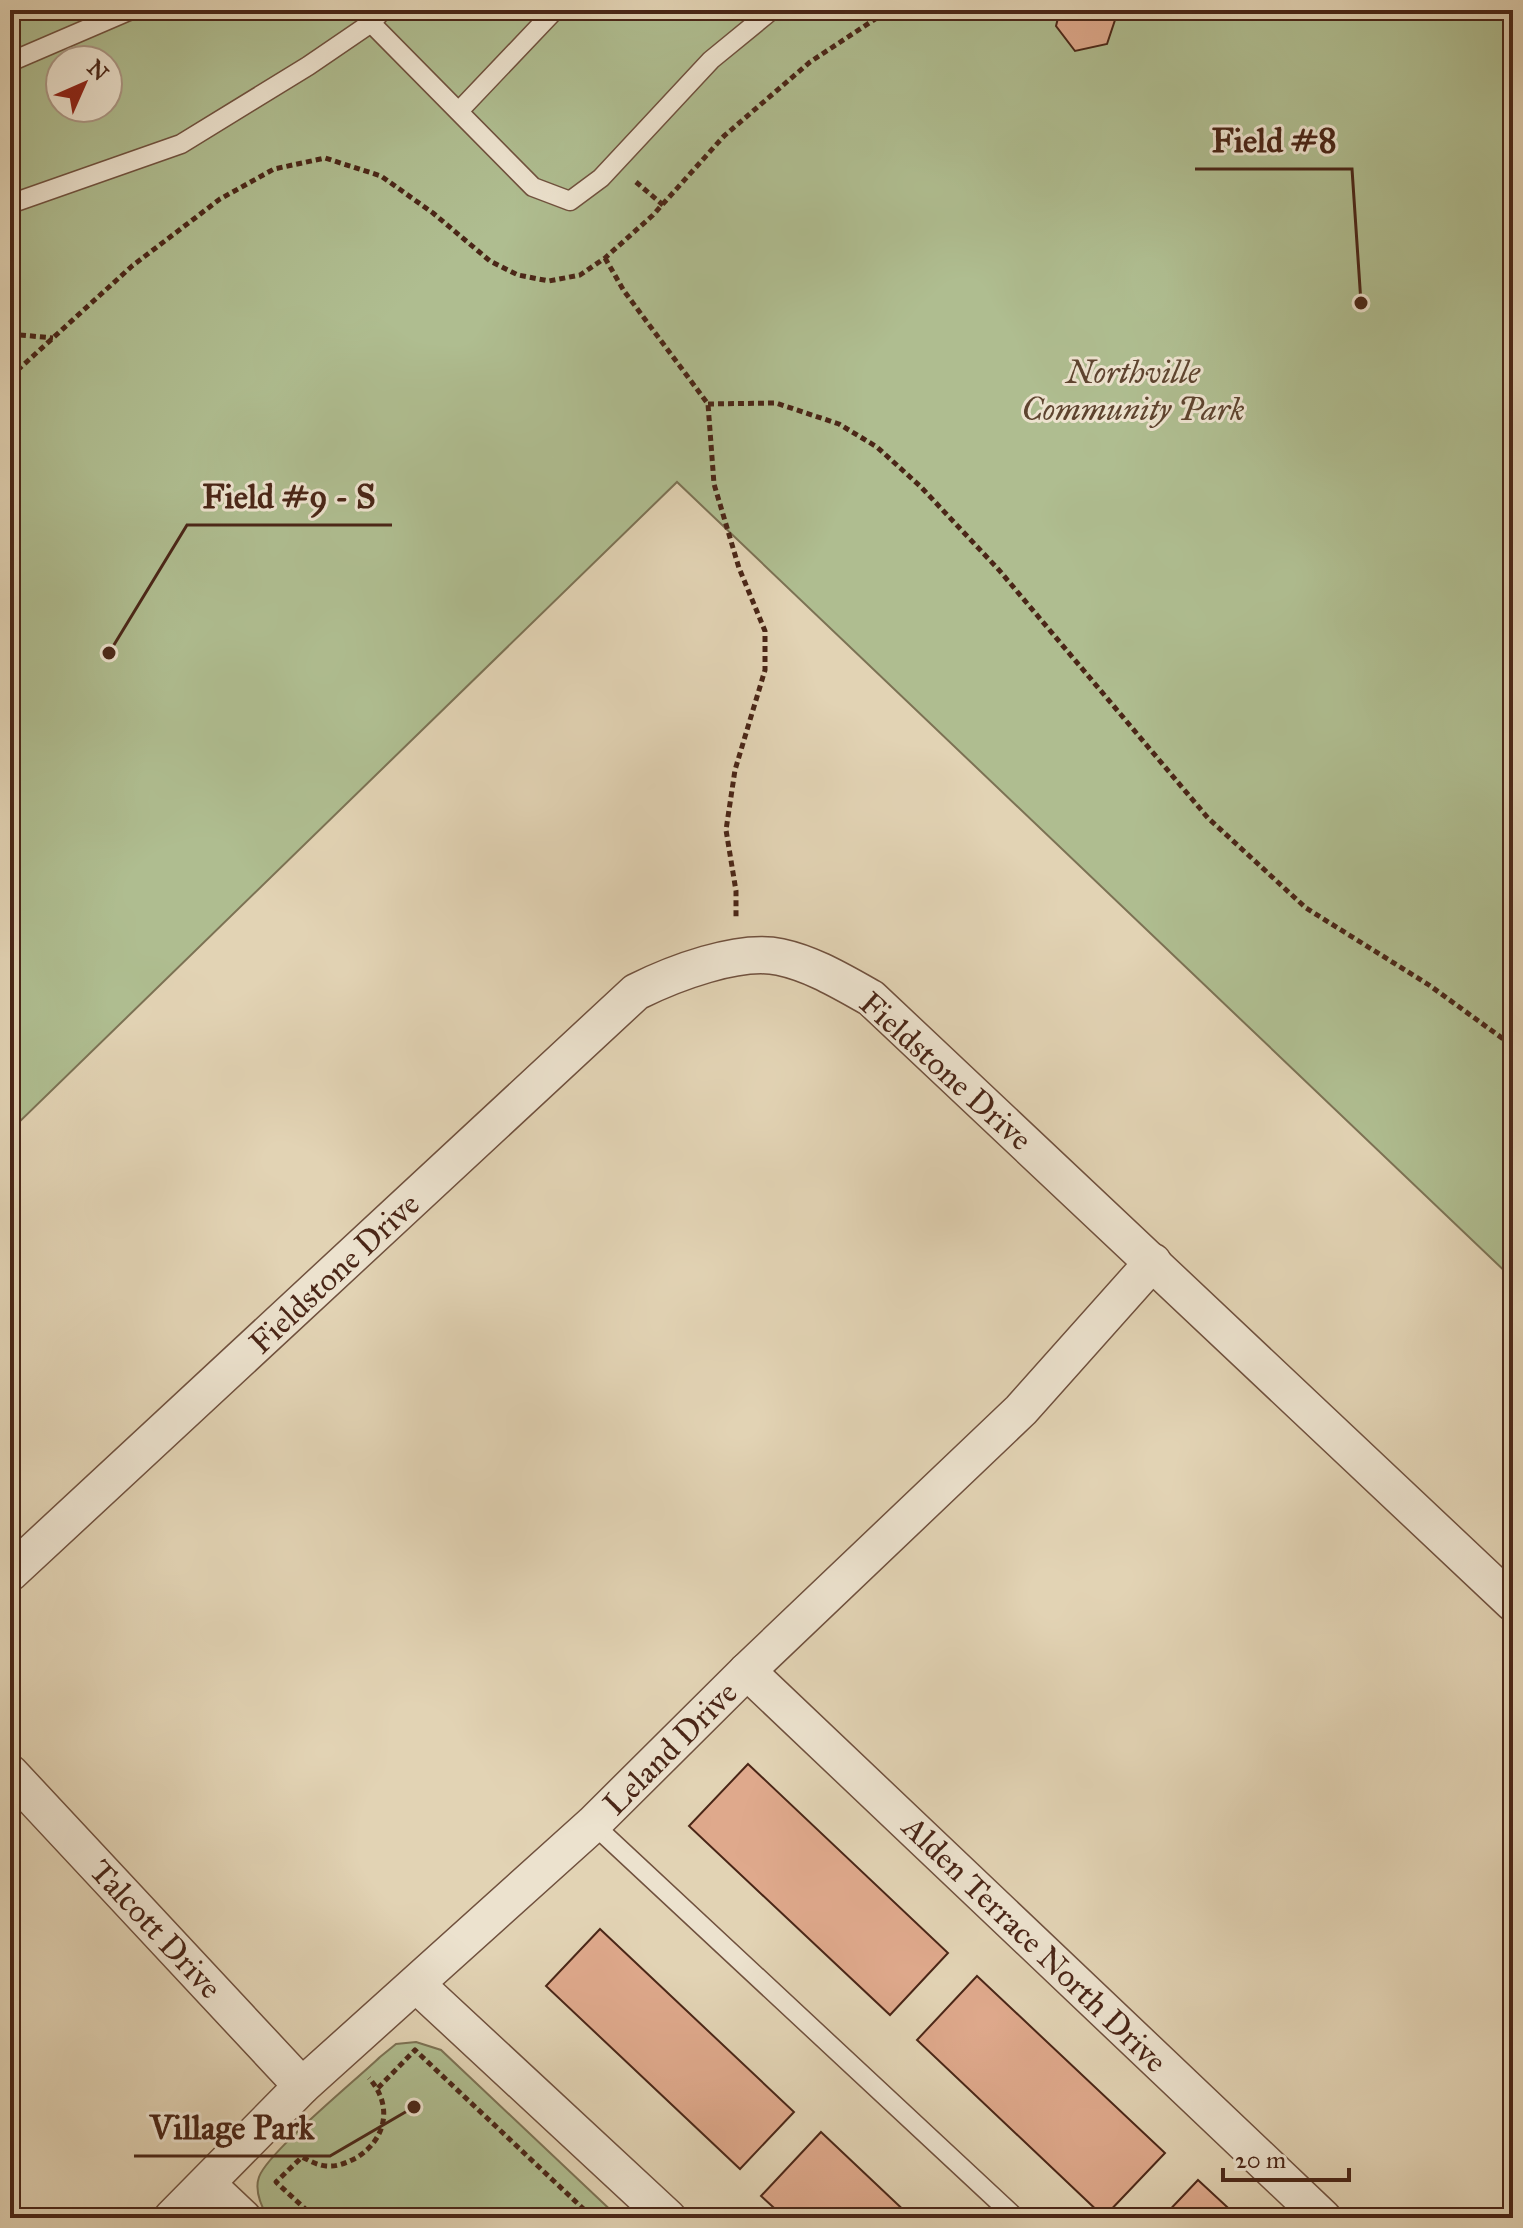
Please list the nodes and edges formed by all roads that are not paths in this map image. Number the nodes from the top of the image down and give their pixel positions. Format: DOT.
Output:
graph roads {
  1 [pos="131,10"];
  2 [pos="555,10"];
  3 [pos="772,10"];
  4 [pos="377,17"];
  5 [pos="10,62"];
  6 [pos="459,111"];
  7 [pos="10,204"];
  8 [pos="1153,1262"];
  9 [pos="10,1573"];
  10 [pos="1513,1603"];
  11 [pos="747,1671"];
  12 [pos="10,1773"];
  13 [pos="593,1824"];
  14 [pos="417,1985"];
  15 [pos="302,2086"];
  16 [pos="207,2184"];
  17 [pos="172,2218"];
  18 [pos="243,2218"];
  19 [pos="668,2218"];
  20 [pos="1016,2218"];
  21 [pos="1323,2218"];
  1 -- 5 [label="lane"];
  2 -- 6 [label="lane"];
  3 -- 6 [label="lane"];
  4 -- 6 [label="lane"];
  4 -- 7 [label="lane"];
  8 -- 9 [label="street, Fieldstone Drive"];
  8 -- 10 [label="street, Fieldstone Drive"];
  8 -- 11 [label="street, Leland Drive"];
  11 -- 13 [label="street, Leland Drive"];
  11 -- 21 [label="street, Alden Terrace North Drive"];
  12 -- 15 [label="street, Talcott Drive"];
  13 -- 14 [label="street, Leland Drive"];
  13 -- 20 [label="lane"];
  14 -- 15 [label="street, Leland Drive"];
  14 -- 19 [label="street"];
  15 -- 16 [label="street, Leland Drive"];
  16 -- 17 [label="street, Leland Drive"];
  16 -- 18 [label="street"];
}
